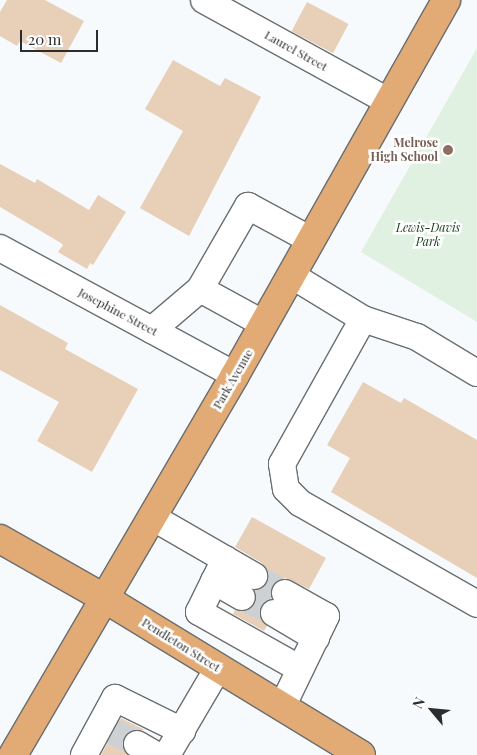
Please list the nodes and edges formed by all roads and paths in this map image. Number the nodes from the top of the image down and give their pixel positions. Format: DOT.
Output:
graph roads {
  1 [pos="204,0"];
  2 [pos="446,0"];
  3 [pos="388,102"];
  4 [pos="311,240"];
  5 [pos="0,248"];
  6 [pos="291,275"];
  7 [pos="200,289"];
  8 [pos="363,319"];
  9 [pos="264,324"];
  10 [pos="152,330"];
  11 [pos="477,373"];
  12 [pos="235,375"];
  13 [pos="152,517"];
  14 [pos="0,539"];
  15 [pos="220,570"];
  16 [pos="248,586"];
  17 [pos="104,598"];
  18 [pos="279,603"];
  19 [pos="477,604"];
  20 [pos="218,668"];
  21 [pos="300,669"];
  22 [pos="282,707"];
  23 [pos="182,730"];
  24 [pos="14,755"];
  25 [pos="84,755"];
  26 [pos="168,755"];
  27 [pos="360,755"];
  1 -- 3 [label="street, Laurel Street"];
  2 -- 3 [label="main road, Park Avenue"];
  3 -- 4 [label="main road, Park Avenue"];
  4 -- 6 [label="main road, Park Avenue"];
  4 -- 7 [label="street"];
  5 -- 10 [label="street, Josephine Street"];
  6 -- 8 [label="street"];
  6 -- 9 [label="main road, Park Avenue"];
  7 -- 9 [label="street"];
  7 -- 10 [label="street"];
  8 -- 11 [label="street"];
  8 -- 19 [label="street"];
  9 -- 12 [label="main road, Park Avenue"];
  10 -- 12 [label="street, Josephine Street"];
  12 -- 13 [label="main road, Park Avenue"];
  13 -- 15 [label="street"];
  13 -- 17 [label="main road, Park Avenue"];
  14 -- 17 [label="main road, Pendleton Street"];
  15 -- 16 [label="street"];
  15 -- 21 [label="street"];
  17 -- 20 [label="main road, Pendleton Street"];
  17 -- 24 [label="main road, Park Avenue"];
  18 -- 21 [label="street"];
  20 -- 22 [label="main road, Pendleton Street"];
  20 -- 23 [label="street"];
  21 -- 22 [label="street"];
  22 -- 27 [label="main road, Pendleton Street"];
  23 -- 25 [label="street"];
  23 -- 26 [label="street"];
}
